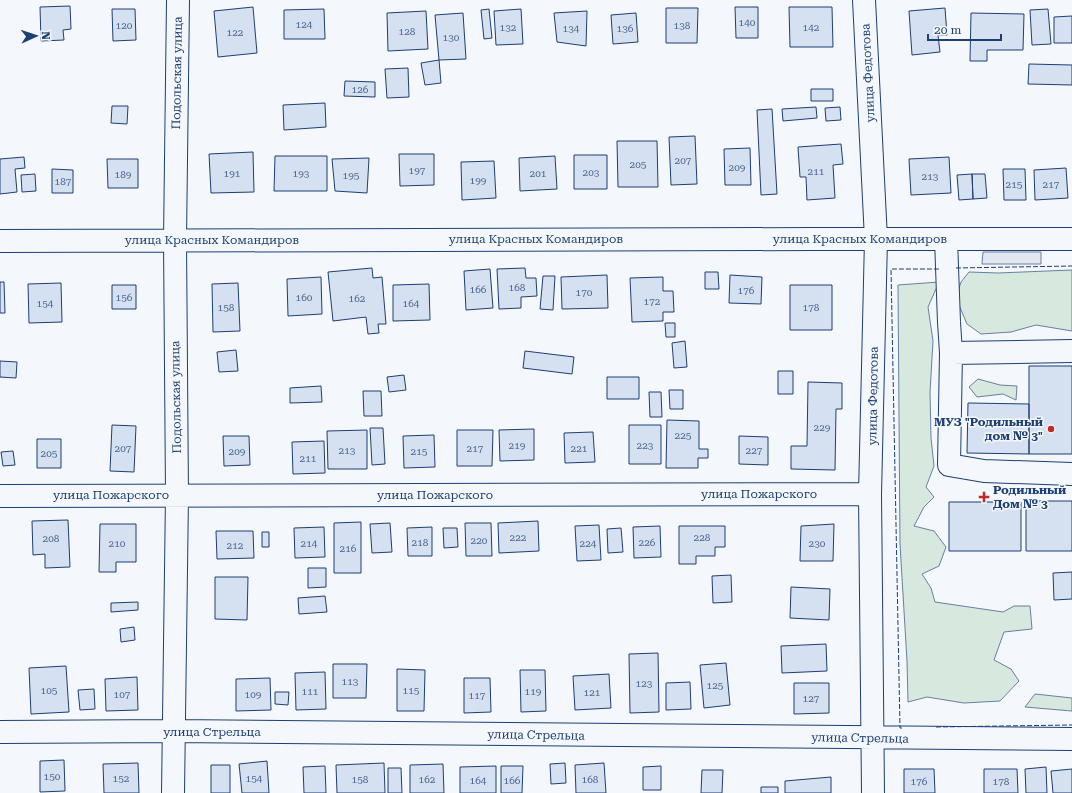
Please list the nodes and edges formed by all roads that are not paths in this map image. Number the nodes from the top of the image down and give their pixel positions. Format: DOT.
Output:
graph roads {
  1 [pos="178,0"];
  2 [pos="864,0"];
  3 [pos="876,238"];
  4 [pos="946,239"];
  5 [pos="1072,239"];
  6 [pos="175,240"];
  7 [pos="0,241"];
  8 [pos="1072,351"];
  9 [pos="951,353"];
  10 [pos="1072,474"];
  11 [pos="870,494"];
  12 [pos="177,495"];
  13 [pos="0,496"];
  14 [pos="173,731"];
  15 [pos="0,732"];
  16 [pos="873,738"];
  17 [pos="1072,739"];
  18 [pos="173,793"];
  19 [pos="873,793"];
  1 -- 6 [label="street, Подольская улица"];
  2 -- 3 [label="street, улица Федотова"];
  3 -- 4 [label="street, улица Красных Командиров"];
  3 -- 6 [label="street, улица Красных Командиров"];
  3 -- 11 [label="street, улица Федотова"];
  4 -- 5 [label="street, улица Красных Командиров"];
  4 -- 9 [label="street"];
  6 -- 7 [label="street, улица Красных Командиров"];
  6 -- 12 [label="street, Подольская улица"];
  8 -- 9 [label="street"];
  9 -- 10 [label="street"];
  11 -- 12 [label="street, улица Пожарского"];
  11 -- 16 [label="street, улица Федотова"];
  12 -- 13 [label="street, улица Пожарского"];
  12 -- 14 [label="street, Подольская улица"];
  14 -- 15 [label="street, улица Стрельца"];
  14 -- 16 [label="street, улица Стрельца"];
  14 -- 18 [label="street, Подольская улица"];
  16 -- 17 [label="street, улица Стрельца"];
  16 -- 19 [label="street, улица Федотова"];
}
